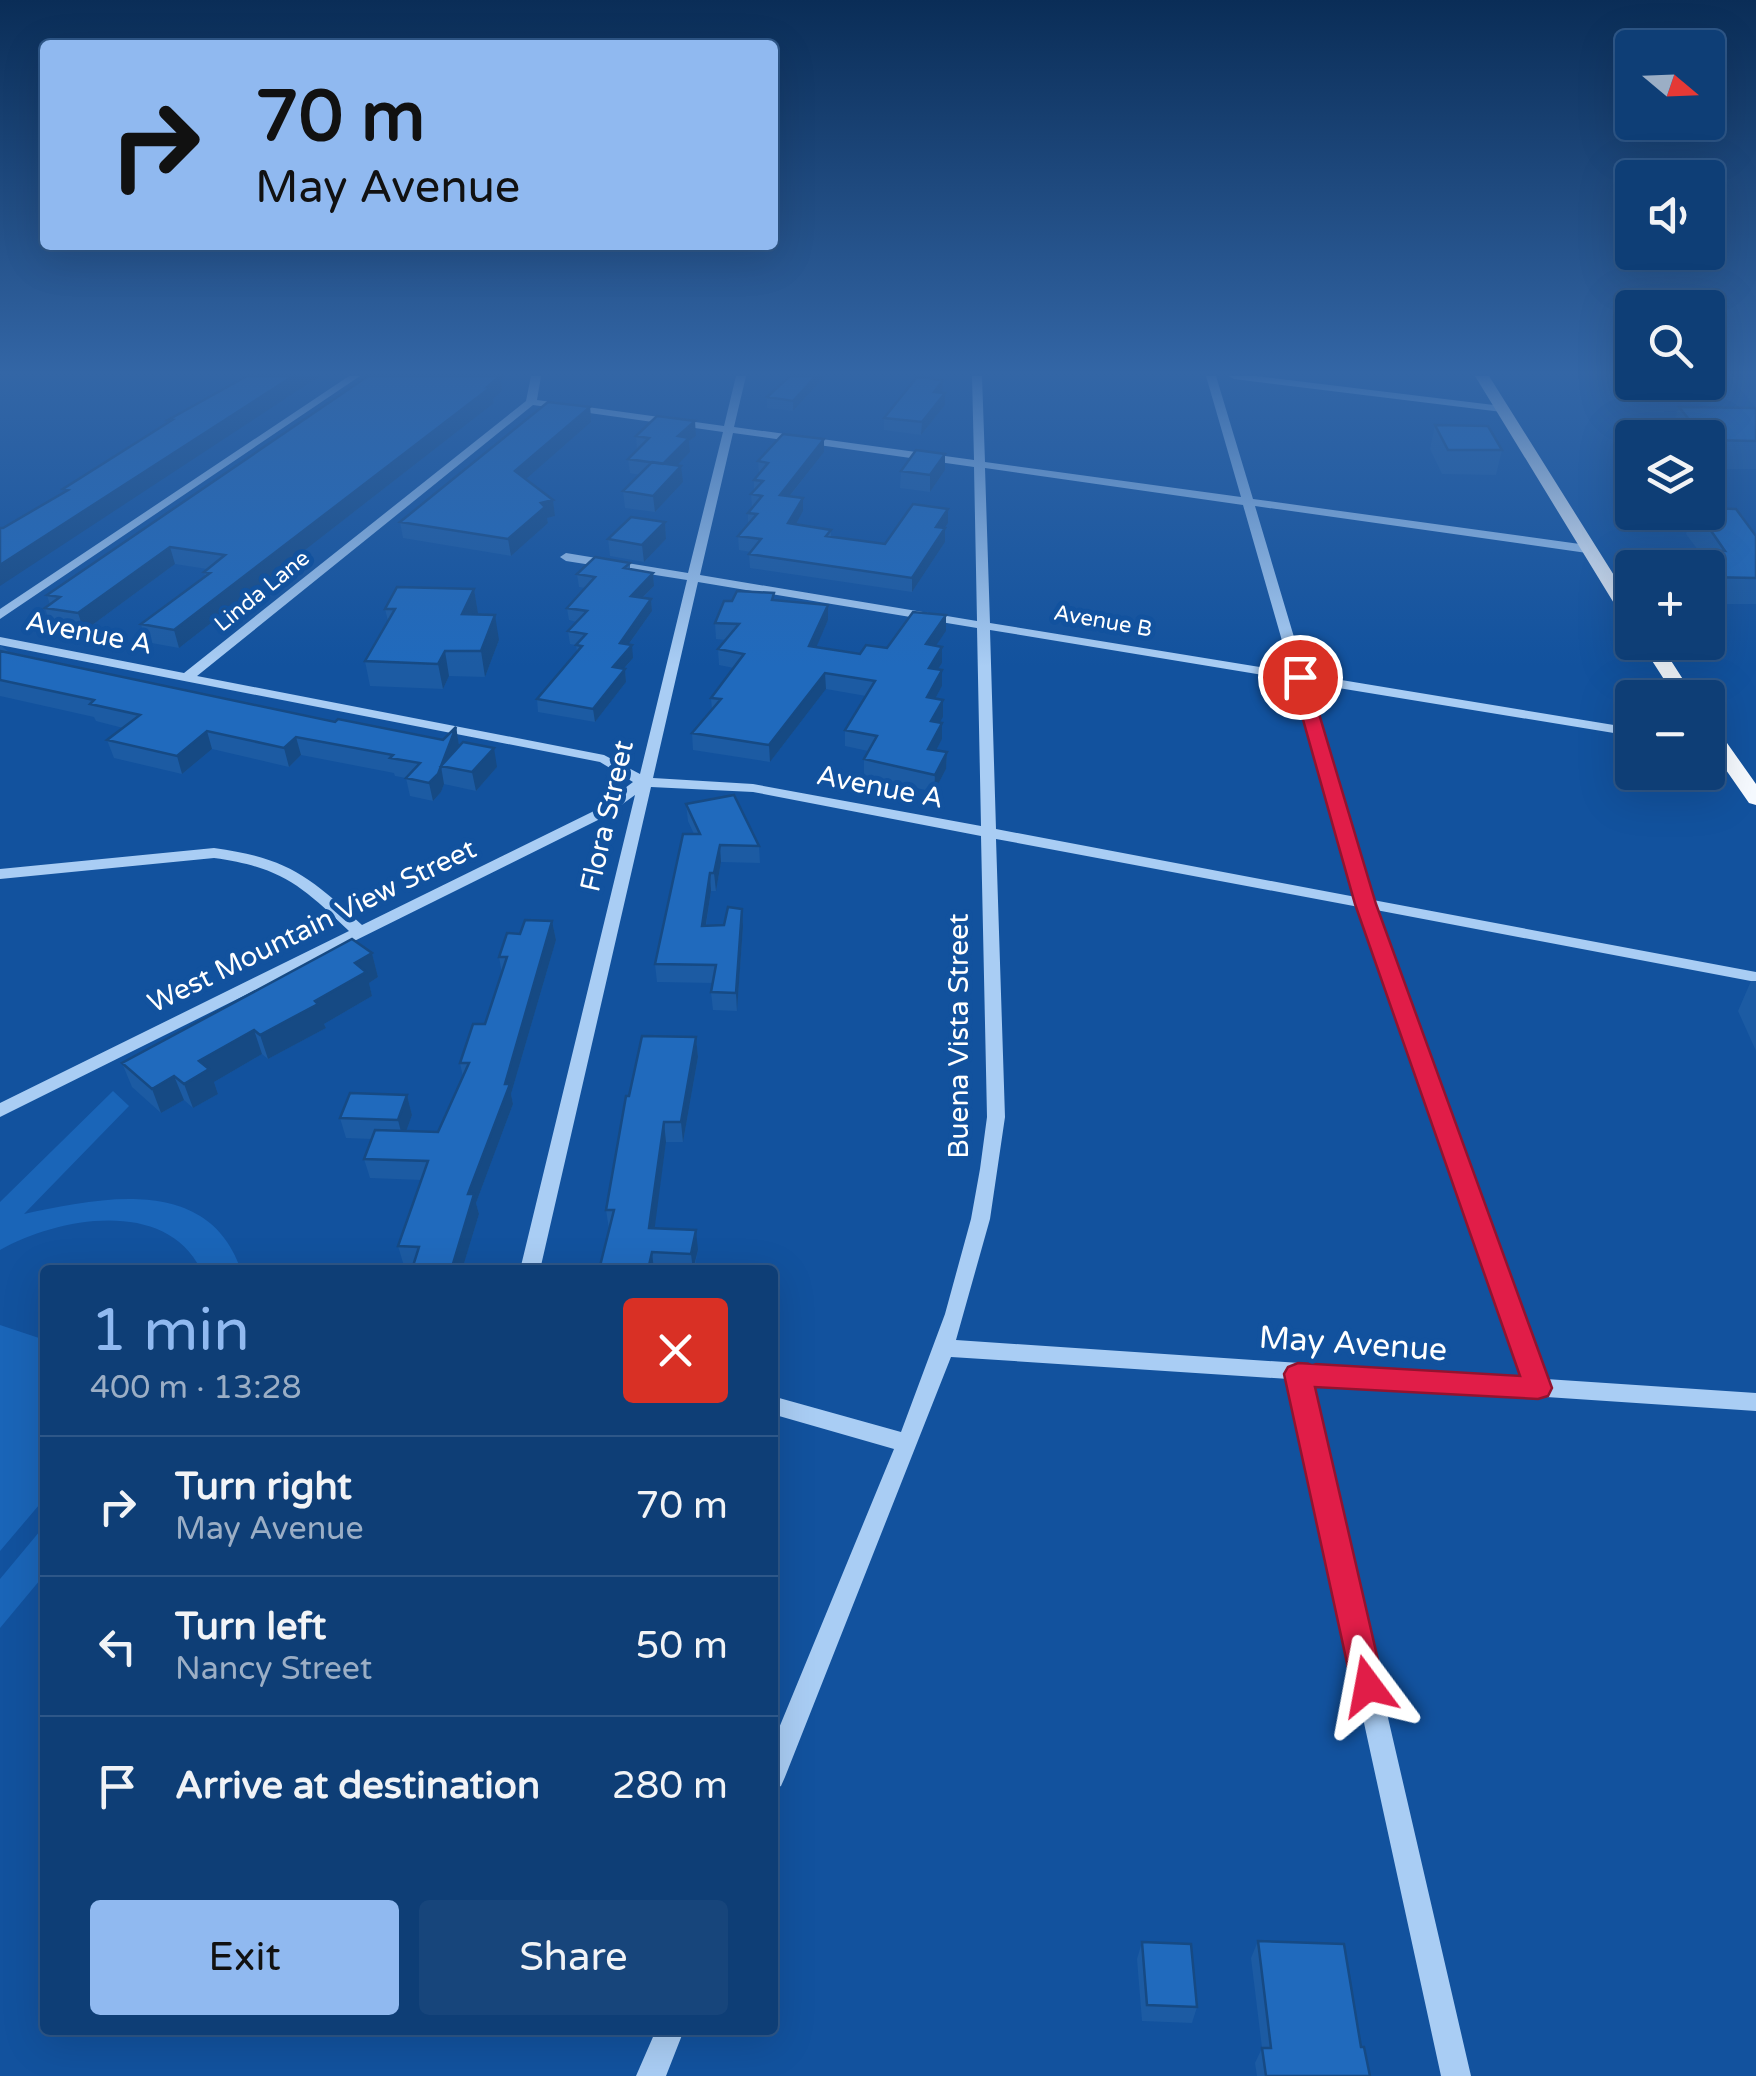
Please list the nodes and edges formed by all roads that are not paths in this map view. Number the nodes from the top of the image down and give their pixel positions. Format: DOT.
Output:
graph roads {
  1 [pos="211,473"];
  2 [pos="442,473"];
  3 [pos="717,473"];
  4 [pos="978,473"];
  5 [pos="1041,473"];
  6 [pos="1240,473"];
  7 [pos="1540,473"];
  8 [pos="1249,502"];
  9 [pos="1586,549"];
  10 [pos="566,557"];
  11 [pos="694,577"];
  12 [pos="1615,592"];
  13 [pos="0,615"];
  14 [pos="983,624"];
  15 [pos="0,641"];
  16 [pos="1300,677"];
  17 [pos="186,678"];
  18 [pos="1615,729"];
  19 [pos="1725,758"];
  20 [pos="643,782"];
  21 [pos="1756,799"];
  22 [pos="990,833"];
  23 [pos="0,874"];
  24 [pos="1366,904"];
  25 [pos="361,933"];
  26 [pos="1756,978"];
  27 [pos="0,1111"];
  28 [pos="531,1265"];
  29 [pos="946,1348"];
  30 [pos="1298,1374"];
  31 [pos="1538,1388"];
  32 [pos="1756,1402"];
  33 [pos="778,1407"];
  34 [pos="908,1443"];
  35 [pos="778,1762"];
  36 [pos="668,2035"];
  37 [pos="651,2076"];
  38 [pos="1456,2076"];
  1 -- 13 [label="street"];
  2 -- 17 [label="street, Linda Lane"];
  3 -- 11 [label="street, Flora Street"];
  4 -- 14 [label="street, Buena Vista Street"];
  5 -- 8 [label="street"];
  6 -- 8 [label="street"];
  7 -- 9 [label="main road"];
  8 -- 9 [label="street"];
  8 -- 16 [label="street"];
  9 -- 12 [label="main road"];
  10 -- 11 [label="street, Avenue B"];
  11 -- 14 [label="street, Avenue B"];
  11 -- 20 [label="street, Flora Street"];
  14 -- 16 [label="street, Avenue B"];
  14 -- 22 [label="street, Buena Vista Street"];
  15 -- 17 [label="street, Avenue A"];
  16 -- 18 [label="street, Avenue B"];
  16 -- 24 [label="street"];
  17 -- 20 [label="street, Avenue A"];
  19 -- 21 [label="main road"];
  20 -- 22 [label="street, Avenue A"];
  20 -- 25 [label="street, West Mountain View Street"];
  20 -- 28 [label="street, Flora Street"];
  22 -- 24 [label="street, Avenue A"];
  22 -- 29 [label="street, Buena Vista Street"];
  23 -- 25 [label="street"];
  24 -- 26 [label="street, Avenue A"];
  24 -- 31 [label="street"];
  25 -- 27 [label="street, West Mountain View Street"];
  29 -- 30 [label="street, May Avenue"];
  29 -- 34 [label="street, Buena Vista Street"];
  30 -- 31 [label="street, May Avenue"];
  30 -- 38 [label="street"];
  31 -- 32 [label="street, May Avenue"];
  33 -- 34 [label="street"];
  34 -- 35 [label="street, Buena Vista Street"];
  36 -- 37 [label="street"];
}
